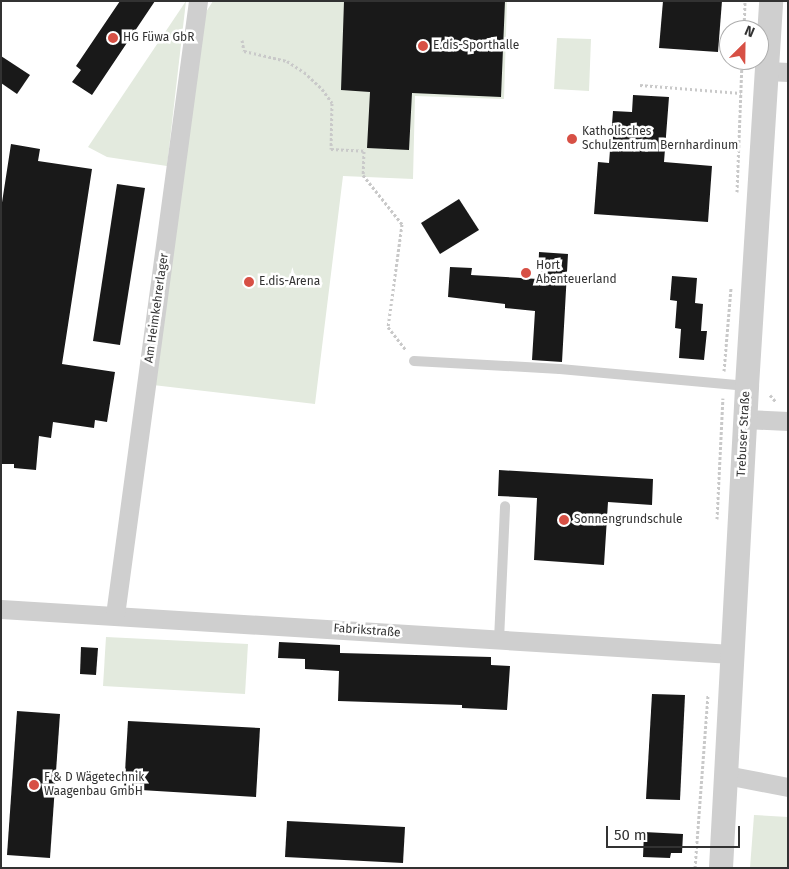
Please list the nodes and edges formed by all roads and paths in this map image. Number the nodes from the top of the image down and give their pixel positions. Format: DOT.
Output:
graph roads {
  1 [pos="198,1"];
  2 [pos="745,1"];
  3 [pos="771,1"];
  4 [pos="744,20"];
  5 [pos="242,40"];
  6 [pos="742,70"];
  7 [pos="778,71"];
  8 [pos="640,85"];
  9 [pos="741,93"];
  10 [pos="766,95"];
  11 [pos="736,194"];
  12 [pos="731,280"];
  13 [pos="414,360"];
  14 [pos="723,384"];
  15 [pos="747,386"];
  16 [pos="745,419"];
  17 [pos="788,420"];
  18 [pos="505,506"];
  19 [pos="717,526"];
  20 [pos="1,610"];
  21 [pos="115,615"];
  22 [pos="499,640"];
  23 [pos="732,654"];
  24 [pos="709,686"];
  25 [pos="726,775"];
  26 [pos="788,788"];
  27 [pos="695,868"];
  28 [pos="721,868"];
  1 -- 21 [label="street, Am Heimkehrerlager"];
  2 -- 4 [label="path"];
  3 -- 7 [label="street, Trebuser Straße"];
  5 -- 13 [label="path"];
  6 -- 9 [label="path"];
  7 -- 10 [label="street, Trebuser Straße"];
  8 -- 9 [label="path"];
  9 -- 10 [label="path"];
  9 -- 11 [label="path"];
  10 -- 15 [label="street, Trebuser Straße"];
  12 -- 14 [label="path"];
  13 -- 14 [label="lane"];
  14 -- 15 [label="lane"];
  14 -- 19 [label="path"];
  15 -- 16 [label="street, Trebuser Straße"];
  16 -- 17 [label="street"];
  16 -- 23 [label="street, Trebuser Straße"];
  18 -- 22 [label="lane"];
  20 -- 21 [label="street, Fabrikstraße"];
  21 -- 22 [label="street, Fabrikstraße"];
  22 -- 23 [label="street, Fabrikstraße"];
  23 -- 25 [label="street, Trebuser Straße"];
  24 -- 27 [label="path"];
  25 -- 26 [label="street"];
  25 -- 28 [label="street, Trebuser Straße"];
}
